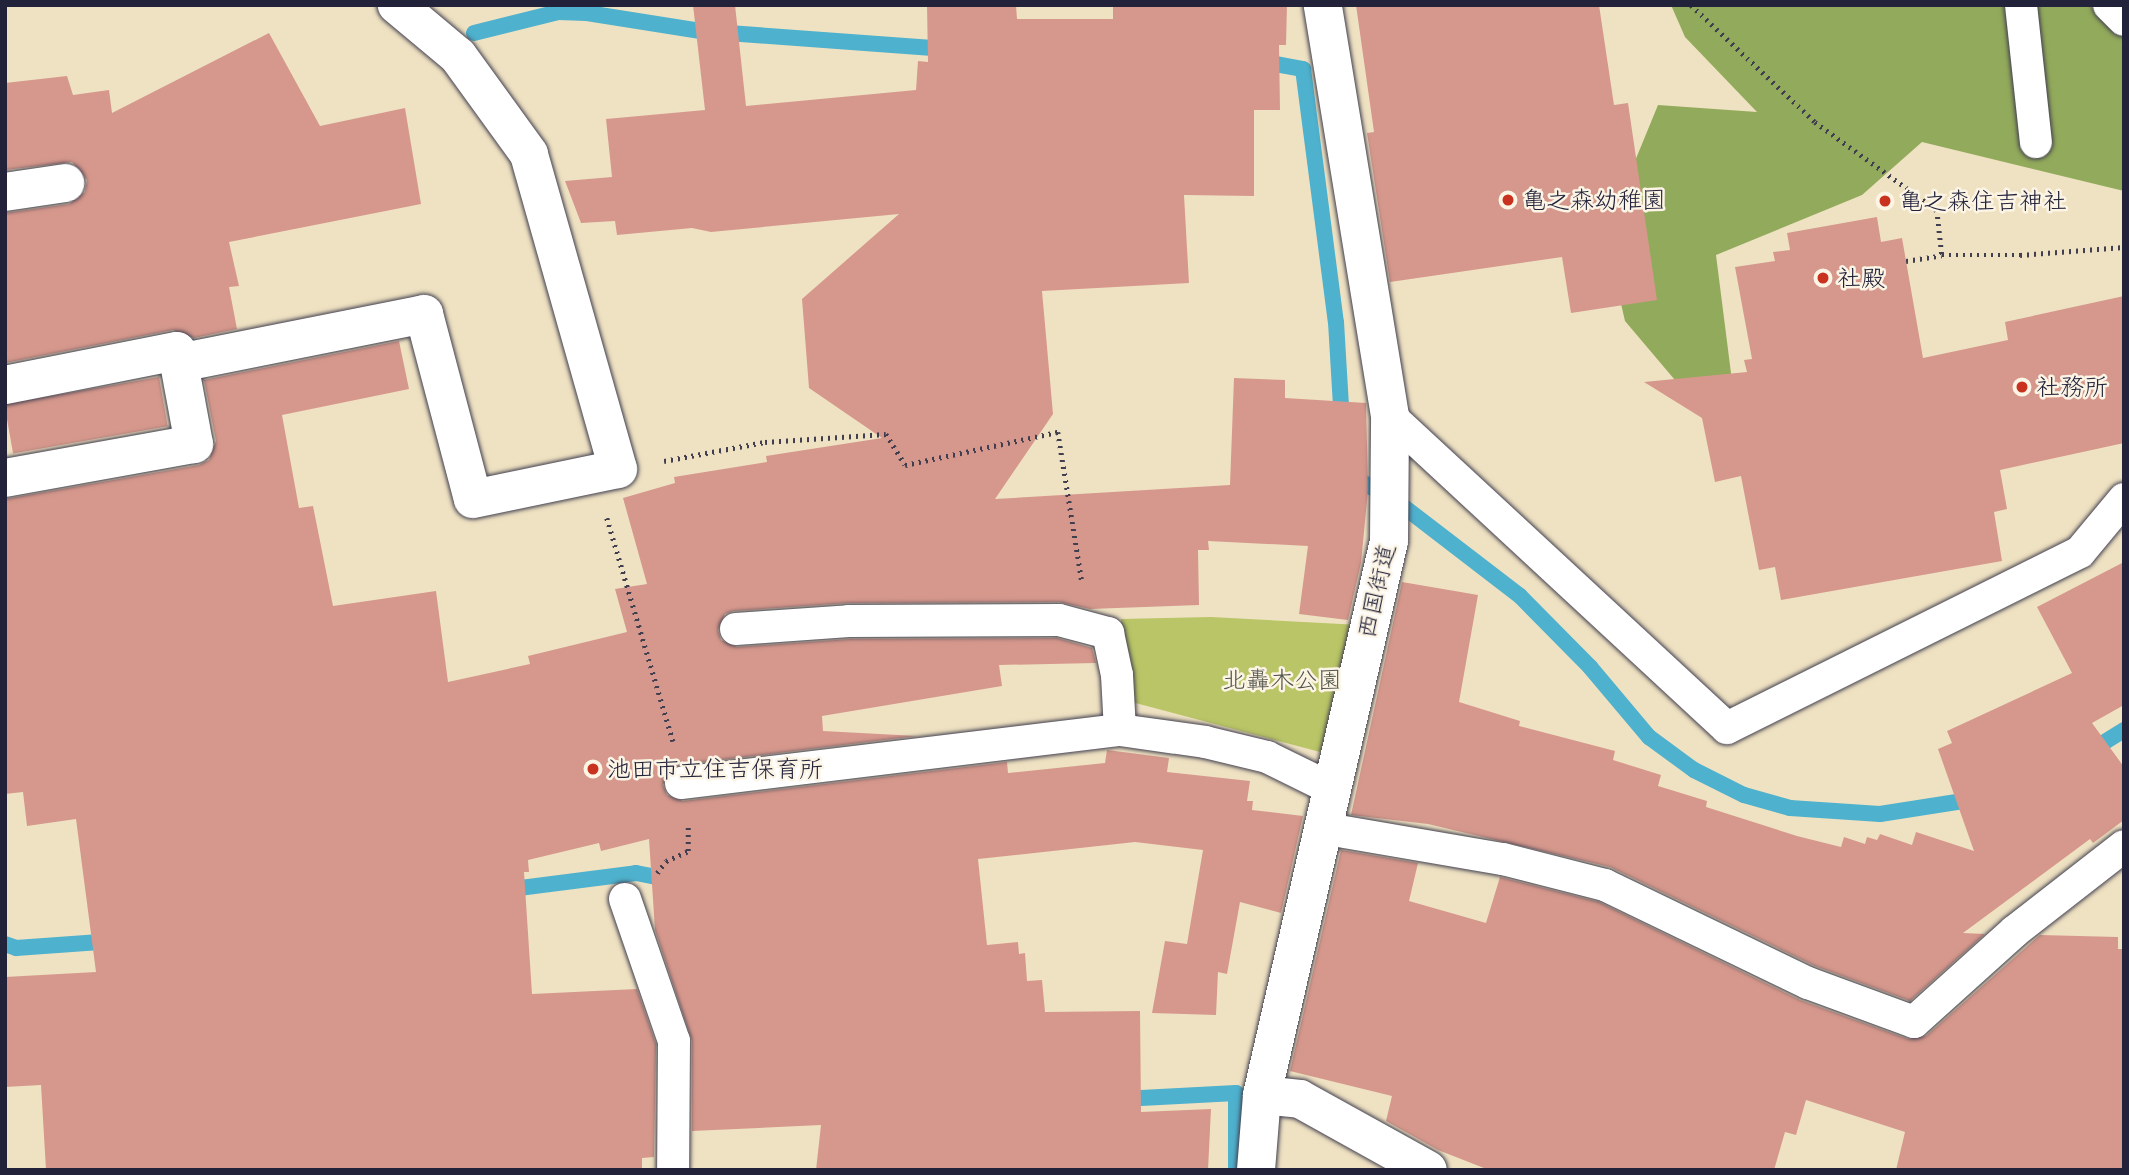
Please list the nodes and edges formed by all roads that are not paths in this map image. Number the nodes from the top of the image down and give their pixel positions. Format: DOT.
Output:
graph roads {
  1 [pos="397,5"];
  2 [pos="1323,5"];
  3 [pos="2021,5"];
  4 [pos="2109,5"];
  5 [pos="2124,20"];
  6 [pos="2036,142"];
  7 [pos="65,183"];
  8 [pos="5,192"];
  9 [pos="179,363"];
  10 [pos="5,385"];
  11 [pos="1390,416"];
  12 [pos="5,478"];
  13 [pos="2124,499"];
  14 [pos="736,629"];
  15 [pos="1120,730"];
  16 [pos="681,783"];
  17 [pos="1330,788"];
  18 [pos="1321,828"];
  19 [pos="2124,846"];
  20 [pos="625,899"];
  21 [pos="1262,1095"];
  22 [pos="673,1170"];
  23 [pos="1256,1170"];
  24 [pos="1428,1170"];
  1 -- 9 [label="street"];
  2 -- 11 [label="street, 西国街道"];
  3 -- 6 [label="lane"];
  4 -- 5 [label="lane"];
  7 -- 8 [label="street"];
  9 -- 10 [label="street"];
  9 -- 12 [label="street"];
  11 -- 13 [label="lane"];
  11 -- 17 [label="street, 西国街道"];
  14 -- 15 [label="lane"];
  15 -- 16 [label="lane"];
  15 -- 17 [label="lane"];
  17 -- 18 [label="street, 西国街道"];
  18 -- 19 [label="lane"];
  18 -- 21 [label="street, 西国街道"];
  20 -- 22 [label="lane"];
  21 -- 23 [label="street, 西国街道"];
  21 -- 24 [label="street"];
}
